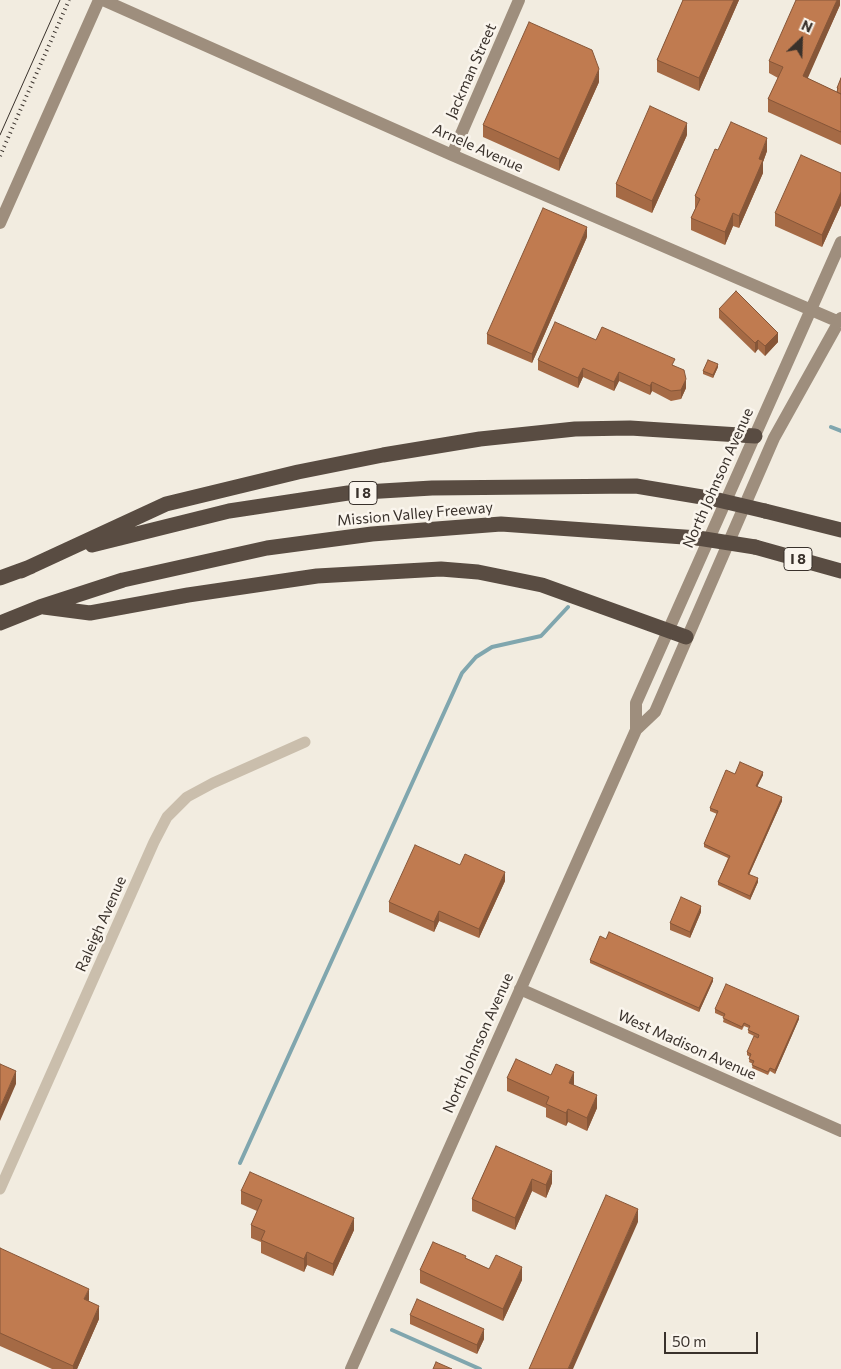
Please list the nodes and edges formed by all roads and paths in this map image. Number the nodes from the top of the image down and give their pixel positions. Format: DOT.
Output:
graph roads {
  1 [pos="99,0"];
  2 [pos="103,0"];
  3 [pos="520,0"];
  4 [pos="452,155"];
  5 [pos="0,223"];
  6 [pos="841,242"];
  7 [pos="811,310"];
  8 [pos="840,321"];
  9 [pos="754,436"];
  10 [pos="841,530"];
  11 [pos="21,571"];
  12 [pos="841,571"];
  13 [pos="0,578"];
  14 [pos="40,607"];
  15 [pos="0,623"];
  16 [pos="668,630"];
  17 [pos="686,637"];
  18 [pos="636,730"];
  19 [pos="305,742"];
  20 [pos="520,989"];
  21 [pos="841,1131"];
  22 [pos="0,1189"];
  23 [pos="351,1369"];
  1 -- 5 [label="main road"];
  2 -- 4 [label="main road, Arnele Avenue"];
  3 -- 4 [label="main road, Jackman Street"];
  4 -- 7 [label="main road, Arnele Avenue"];
  6 -- 7 [label="main road, North Johnson Avenue"];
  7 -- 8 [label="main road, Arnele Avenue"];
  7 -- 9 [label="main road, North Johnson Avenue"];
  8 -- 17 [label="main road, North Johnson Avenue"];
  9 -- 11 [label="highway"];
  9 -- 16 [label="main road, North Johnson Avenue"];
  10 -- 11 [label="highway, Mission Valley Freeway / I 8, bridge"];
  11 -- 13 [label="highway, Mission Valley Freeway / I 8"];
  12 -- 14 [label="highway, Mission Valley Freeway / I 8, bridge"];
  14 -- 15 [label="highway, Mission Valley Freeway / I 8"];
  14 -- 16 [label="highway"];
  16 -- 17 [label="highway"];
  16 -- 18 [label="main road, North Johnson Avenue"];
  17 -- 18 [label="main road, North Johnson Avenue"];
  18 -- 20 [label="main road, North Johnson Avenue"];
  19 -- 22 [label="street, Raleigh Avenue"];
  20 -- 21 [label="main road, West Madison Avenue"];
  20 -- 23 [label="main road, North Johnson Avenue"];
}
